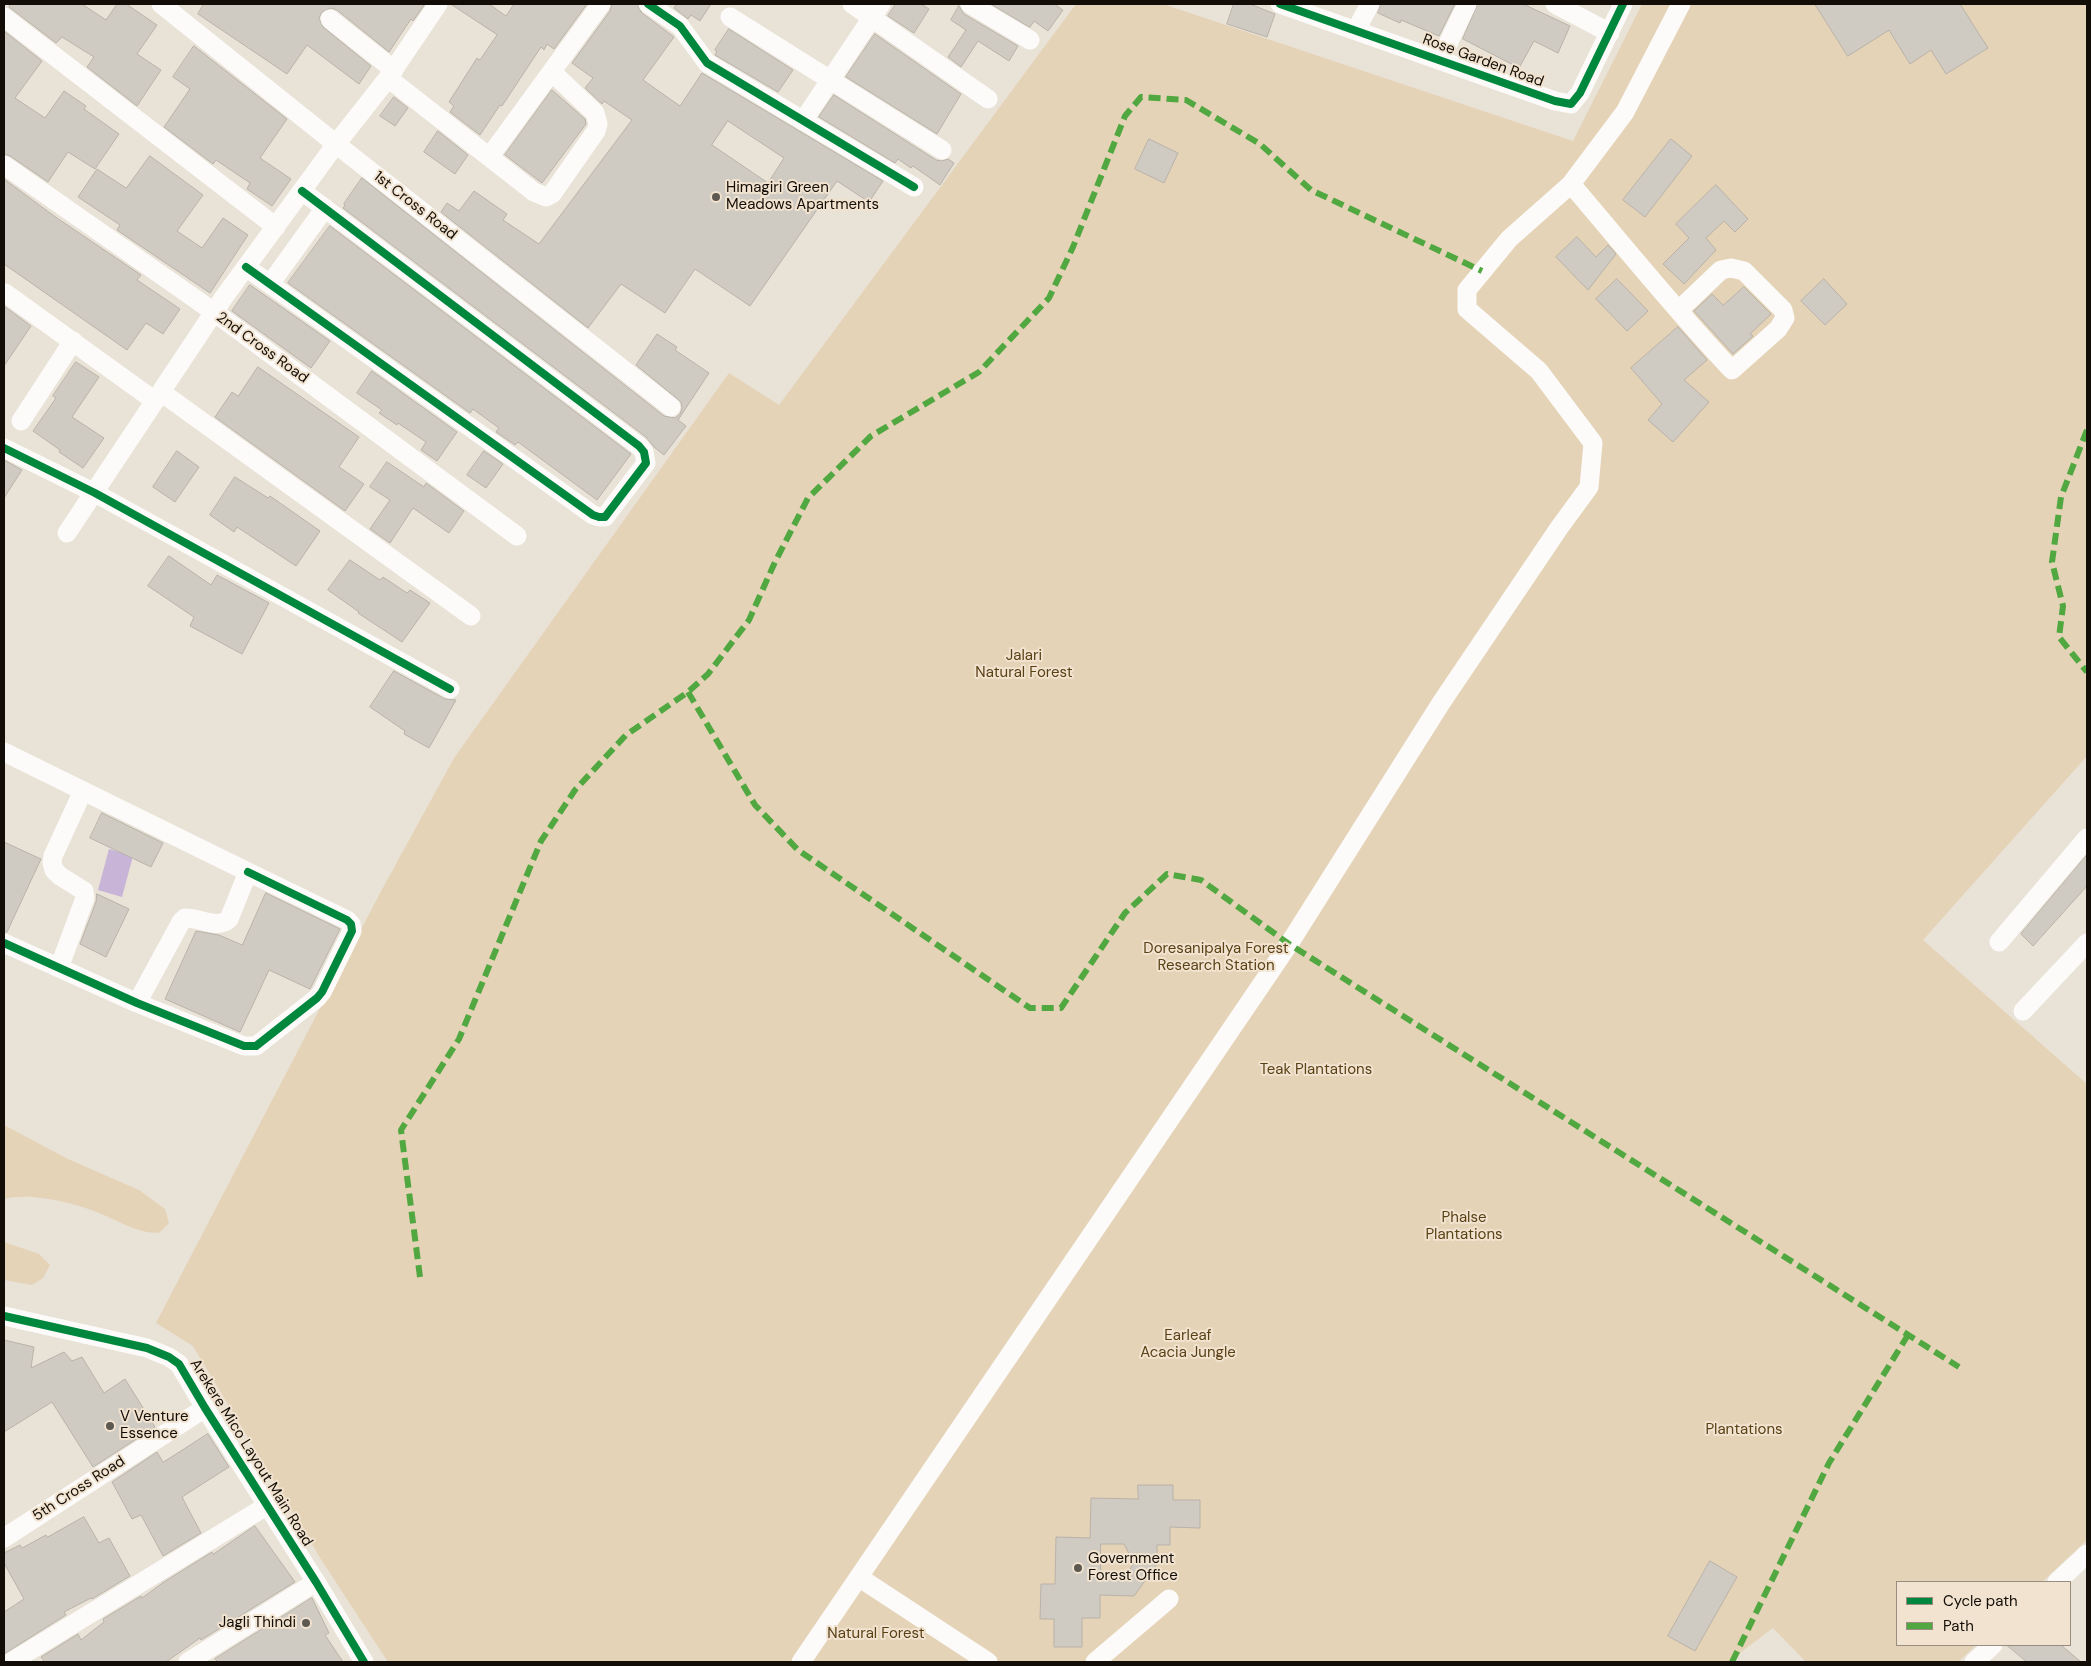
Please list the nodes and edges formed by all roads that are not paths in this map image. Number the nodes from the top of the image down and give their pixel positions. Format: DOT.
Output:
graph roads {
  1 [pos="161,4"];
  2 [pos="438,4"];
  3 [pos="601,4"];
  4 [pos="648,4"];
  5 [pos="852,4"];
  6 [pos="970,4"];
  7 [pos="1280,4"];
  8 [pos="1370,4"];
  9 [pos="1467,4"];
  10 [pos="1555,4"];
  11 [pos="1623,4"];
  12 [pos="1682,4"];
  13 [pos="876,11"];
  14 [pos="4,17"];
  15 [pos="730,17"];
  16 [pos="330,19"];
  17 [pos="1356,30"];
  18 [pos="1610,33"];
  19 [pos="1030,40"];
  20 [pos="1440,60"];
  21 [pos="552,72"];
  22 [pos="391,74"];
  23 [pos="830,80"];
  24 [pos="988,98"];
  25 [pos="803,121"];
  26 [pos="336,144"];
  27 [pos="942,150"];
  28 [pos="490,156"];
  29 [pos="4,165"];
  30 [pos="1571,184"];
  31 [pos="914,188"];
  32 [pos="302,191"];
  33 [pos="325,208"];
  34 [pos="276,227"];
  35 [pos="246,267"];
  36 [pos="270,284"];
  37 [pos="4,294"];
  38 [pos="1679,310"];
  39 [pos="214,312"];
  40 [pos="73,341"];
  41 [pos="158,396"];
  42 [pos="671,407"];
  43 [pos="22,421"];
  44 [pos="4,448"];
  45 [pos="95,493"];
  46 [pos="67,533"];
  47 [pos="518,536"];
  48 [pos="471,616"];
  49 [pos="450,689"];
  50 [pos="4,752"];
  51 [pos="83,791"];
  52 [pos="2087,838"];
  53 [pos="248,872"];
  54 [pos="1999,942"];
  55 [pos="4,943"];
  56 [pos="2087,943"];
  57 [pos="59,968"];
  58 [pos="137,1004"];
  59 [pos="2022,1011"];
  60 [pos="4,1316"];
  61 [pos="206,1408"];
  62 [pos="268,1505"];
  63 [pos="4,1538"];
  64 [pos="2087,1554"];
  65 [pos="860,1578"];
  66 [pos="2058,1581"];
  67 [pos="316,1582"];
  68 [pos="1169,1599"];
  69 [pos="1991,1646"];
  70 [pos="12,1662"];
  71 [pos="188,1662"];
  72 [pos="364,1662"];
  73 [pos="801,1662"];
  74 [pos="988,1662"];
  75 [pos="1095,1662"];
  76 [pos="1974,1662"];
  1 -- 26 [label="street, 1st Cross Road"];
  2 -- 22 [label="street"];
  3 -- 21 [label="street"];
  4 -- 25 [label="street"];
  5 -- 13 [label="street"];
  6 -- 19 [label="street"];
  7 -- 17 [label="street, Rose Garden Road"];
  8 -- 17 [label="street"];
  9 -- 20 [label="street"];
  10 -- 18 [label="street"];
  11 -- 18 [label="street, Rose Garden Road"];
  12 -- 30 [label="street"];
  13 -- 23 [label="street"];
  13 -- 24 [label="street"];
  14 -- 34 [label="street"];
  15 -- 23 [label="street"];
  16 -- 22 [label="street"];
  17 -- 20 [label="street, Rose Garden Road"];
  18 -- 20 [label="street, Rose Garden Road"];
  21 -- 28 [label="street"];
  21 -- 28 [label="street"];
  22 -- 26 [label="street"];
  22 -- 28 [label="street"];
  23 -- 25 [label="street"];
  23 -- 27 [label="street"];
  25 -- 31 [label="street"];
  26 -- 32 [label="street"];
  26 -- 42 [label="street, 1st Cross Road"];
  29 -- 39 [label="street, 2nd Cross Road"];
  30 -- 38 [label="street"];
  30 -- 65 [label="street"];
  32 -- 33 [label="street"];
  32 -- 34 [label="street"];
  33 -- 36 [label="street"];
  33 -- 36 [label="street"];
  34 -- 35 [label="street"];
  35 -- 36 [label="street"];
  35 -- 39 [label="street"];
  37 -- 40 [label="street"];
  38 -- 38 [label="street"];
  39 -- 41 [label="street"];
  39 -- 47 [label="street, 2nd Cross Road"];
  40 -- 41 [label="street"];
  40 -- 43 [label="street"];
  41 -- 45 [label="street"];
  41 -- 48 [label="street"];
  44 -- 45 [label="street"];
  45 -- 46 [label="street"];
  45 -- 49 [label="street"];
  50 -- 51 [label="street"];
  51 -- 53 [label="street"];
  51 -- 57 [label="street"];
  52 -- 54 [label="street"];
  53 -- 58 [label="street"];
  53 -- 58 [label="street"];
  55 -- 57 [label="street"];
  56 -- 59 [label="street"];
  57 -- 58 [label="street"];
  60 -- 61 [label="street, Arekere Mico Layout Main Road"];
  61 -- 62 [label="street, Arekere Mico Layout Main Road"];
  61 -- 63 [label="street, 5th Cross Road"];
  62 -- 67 [label="street, Arekere Mico Layout Main Road"];
  62 -- 70 [label="street"];
  64 -- 66 [label="street"];
  65 -- 73 [label="street"];
  65 -- 74 [label="street"];
  67 -- 71 [label="street"];
  67 -- 72 [label="street, Arekere Mico Layout Main Road"];
  68 -- 75 [label="street"];
  69 -- 76 [label="street"];
}
